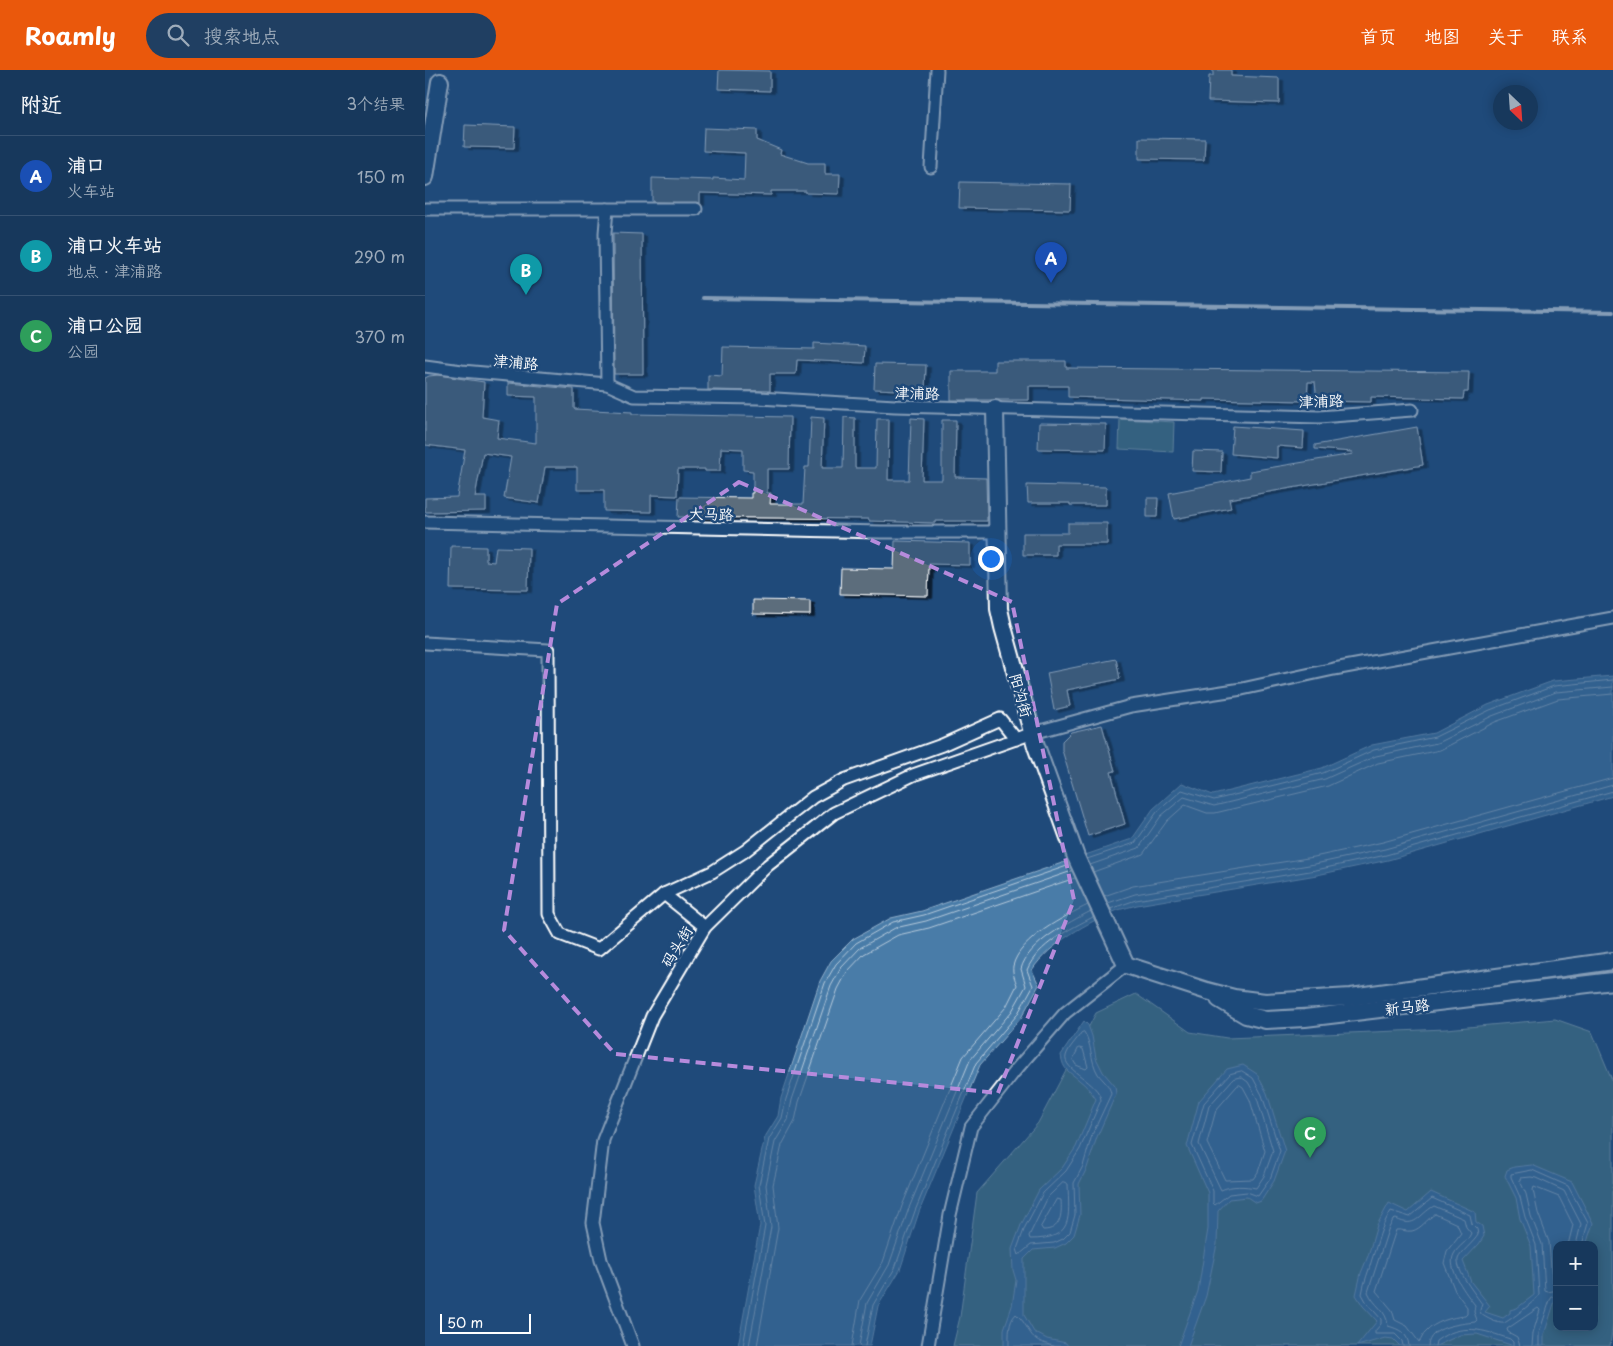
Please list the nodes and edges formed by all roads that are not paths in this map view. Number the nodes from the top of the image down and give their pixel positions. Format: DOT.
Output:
graph roads {
  1 [pos="937,70"];
  2 [pos="440,82"];
  3 [pos="931,167"];
  4 [pos="425,177"];
  5 [pos="425,209"];
  6 [pos="607,209"];
  7 [pos="696,210"];
  8 [pos="425,366"];
  9 [pos="607,384"];
  10 [pos="995,408"];
  11 [pos="1411,410"];
  12 [pos="425,522"];
  13 [pos="997,532"];
  14 [pos="1613,618"];
  15 [pos="425,643"];
  16 [pos="1033,733"];
  17 [pos="1016,739"];
  18 [pos="664,894"];
  19 [pos="705,926"];
  20 [pos="1613,961"];
  21 [pos="1126,965"];
  22 [pos="1613,982"];
  23 [pos="1207,992"];
  24 [pos="633,1346"];
  25 [pos="928,1346"];
  1 -- 3 [label="street"];
  2 -- 4 [label="street"];
  5 -- 6 [label="street"];
  6 -- 7 [label="street"];
  6 -- 9 [label="street"];
  8 -- 9 [label="street, 津浦路"];
  9 -- 10 [label="street, 津浦路"];
  10 -- 11 [label="street, 津浦路"];
  10 -- 13 [label="street, 阳沟街"];
  12 -- 13 [label="street, 大马路"];
  13 -- 16 [label="street, 阳沟街"];
  14 -- 16 [label="street, 码头街"];
  15 -- 18 [label="street"];
  16 -- 17 [label="street, 码头街"];
  16 -- 21 [label="street, 阳沟街"];
  17 -- 18 [label="street"];
  17 -- 19 [label="street, 码头街"];
  18 -- 19 [label="street"];
  19 -- 24 [label="street, 码头街"];
  20 -- 23 [label="street, 新马路"];
  21 -- 23 [label="street, 新马路"];
  21 -- 25 [label="street"];
  22 -- 23 [label="street, 新马路"];
}
